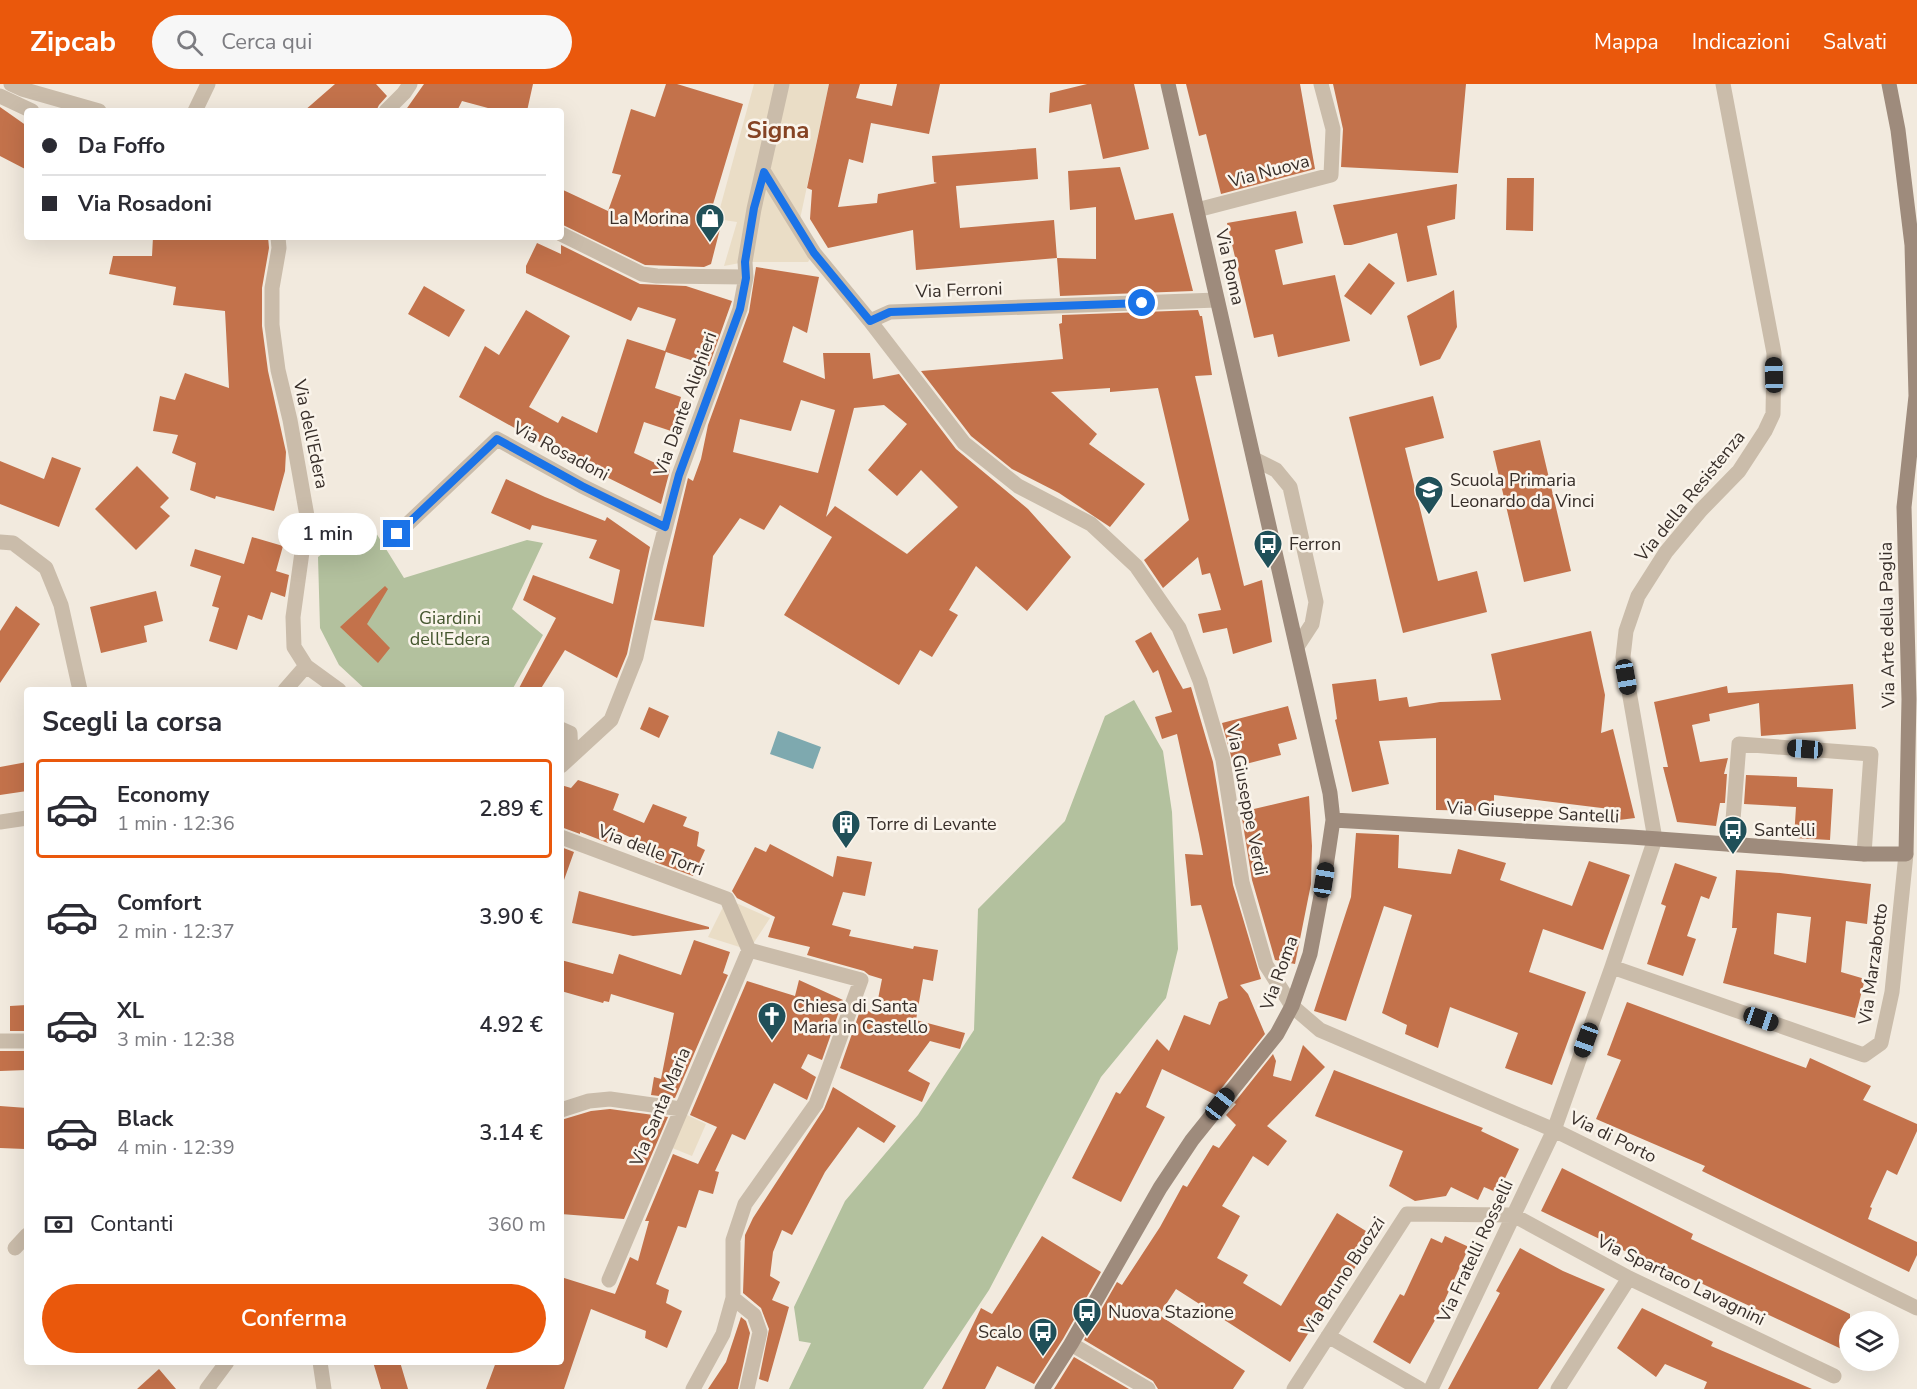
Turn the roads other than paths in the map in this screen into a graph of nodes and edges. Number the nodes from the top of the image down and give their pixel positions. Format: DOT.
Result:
graph roads {
  1 [pos="11,84"];
  2 [pos="208,84"];
  3 [pos="410,84"];
  4 [pos="782,84"];
  5 [pos="1168,84"];
  6 [pos="1321,84"];
  7 [pos="1723,84"];
  8 [pos="1889,84"];
  9 [pos="0,96"];
  10 [pos="26,108"];
  11 [pos="88,108"];
  12 [pos="196,108"];
  13 [pos="389,108"];
  14 [pos="764,172"];
  15 [pos="1197,210"];
  16 [pos="564,235"];
  17 [pos="278,240"];
  18 [pos="746,278"];
  19 [pos="1217,300"];
  20 [pos="870,321"];
  21 [pos="1916,401"];
  22 [pos="1254,459"];
  23 [pos="665,527"];
  24 [pos="397,534"];
  25 [pos="0,542"];
  26 [pos="1297,647"];
  27 [pos="306,666"];
  28 [pos="79,687"];
  29 [pos="288,687"];
  30 [pos="335,687"];
  31 [pos="564,730"];
  32 [pos="566,761"];
  33 [pos="24,818"];
  34 [pos="1333,820"];
  35 [pos="0,822"];
  36 [pos="564,838"];
  37 [pos="1655,838"];
  38 [pos="1731,844"];
  39 [pos="1863,854"];
  40 [pos="1906,854"];
  41 [pos="749,950"];
  42 [pos="1612,967"];
  43 [pos="1292,1006"];
  44 [pos="0,1041"];
  45 [pos="24,1041"];
  46 [pos="564,1109"];
  47 [pos="681,1109"];
  48 [pos="1554,1130"];
  49 [pos="1513,1215"];
  50 [pos="24,1238"];
  51 [pos="15,1248"];
  52 [pos="1629,1278"];
  53 [pos="609,1280"];
  54 [pos="733,1298"];
  55 [pos="1917,1308"];
  56 [pos="1328,1335"];
  57 [pos="1071,1344"];
  58 [pos="225,1365"];
  59 [pos="320,1365"];
  60 [pos="1834,1377"];
  61 [pos="207,1389"];
  62 [pos="324,1389"];
  63 [pos="693,1389"];
  64 [pos="747,1389"];
  65 [pos="1042,1389"];
  66 [pos="1148,1389"];
  67 [pos="1294,1389"];
  68 [pos="1420,1389"];
  69 [pos="1431,1389"];
  70 [pos="1558,1389"];
  1 -- 11 [label="street"];
  2 -- 12 [label="street"];
  3 -- 13 [label="street"];
  4 -- 14 [label="street"];
  5 -- 15 [label="main road, Via Roma"];
  6 -- 15 [label="street, Via Nuova"];
  7 -- 37 [label="street, Via della Resistenza"];
  8 -- 21 [label="main road, Via Arte della Paglia"];
  9 -- 10 [label="street"];
  14 -- 18 [label="street, Via Dante Alighieri"];
  14 -- 20 [label="street, Via Giuseppe Verdi"];
  15 -- 19 [label="main road, Via Roma"];
  16 -- 18 [label="street"];
  17 -- 27 [label="street, Via dell'Edera"];
  18 -- 23 [label="street, Via Dante Alighieri"];
  19 -- 20 [label="street, Via Ferroni"];
  19 -- 22 [label="main road, Via Roma"];
  20 -- 43 [label="street, Via Giuseppe Verdi"];
  21 -- 40 [label="main road, Via Arte della Paglia"];
  22 -- 26 [label="main road, Via Roma"];
  22 -- 26 [label="street"];
  23 -- 24 [label="street, Via Rosadoni"];
  23 -- 32 [label="street, Via Dante Alighieri"];
  25 -- 28 [label="street"];
  26 -- 34 [label="main road, Via Roma"];
  27 -- 29 [label="street"];
  27 -- 30 [label="street, Via dell'Edera"];
  31 -- 32 [label="street"];
  33 -- 35 [label="street"];
  34 -- 37 [label="main road, Via Giuseppe Santelli"];
  34 -- 43 [label="main road, Via Roma"];
  36 -- 41 [label="street, Via delle Torri"];
  37 -- 38 [label="main road, Via Giuseppe Santelli"];
  37 -- 42 [label="street, Via della Resistenza"];
  38 -- 39 [label="main road, Via Giuseppe Santelli"];
  38 -- 39 [label="street"];
  39 -- 40 [label="main road, Via Giuseppe Santelli"];
  40 -- 42 [label="street, Via Marzabotto"];
  41 -- 47 [label="street, Via Santa Maria"];
  41 -- 54 [label="street"];
  42 -- 48 [label="street, Via della Resistenza"];
  43 -- 48 [label="street, Via di Porto"];
  43 -- 57 [label="main road, Via Roma"];
  44 -- 45 [label="street"];
  46 -- 47 [label="street"];
  47 -- 53 [label="street, Via Santa Maria"];
  48 -- 49 [label="street, Via Fratelli Rosselli"];
  48 -- 55 [label="street, Via di Porto"];
  49 -- 52 [label="street, Via Spartaco Lavagnini"];
  49 -- 56 [label="street, Via Bruno Buozzi"];
  49 -- 69 [label="street, Via Fratelli Rosselli"];
  50 -- 51 [label="street"];
  52 -- 60 [label="street, Via Spartaco Lavagnini"];
  52 -- 70 [label="street"];
  54 -- 63 [label="street"];
  54 -- 64 [label="street"];
  56 -- 67 [label="street, Via Bruno Buozzi"];
  56 -- 68 [label="street"];
  57 -- 65 [label="main road, Via Roma"];
  57 -- 66 [label="street"];
  58 -- 61 [label="street"];
  59 -- 62 [label="street"];
}
